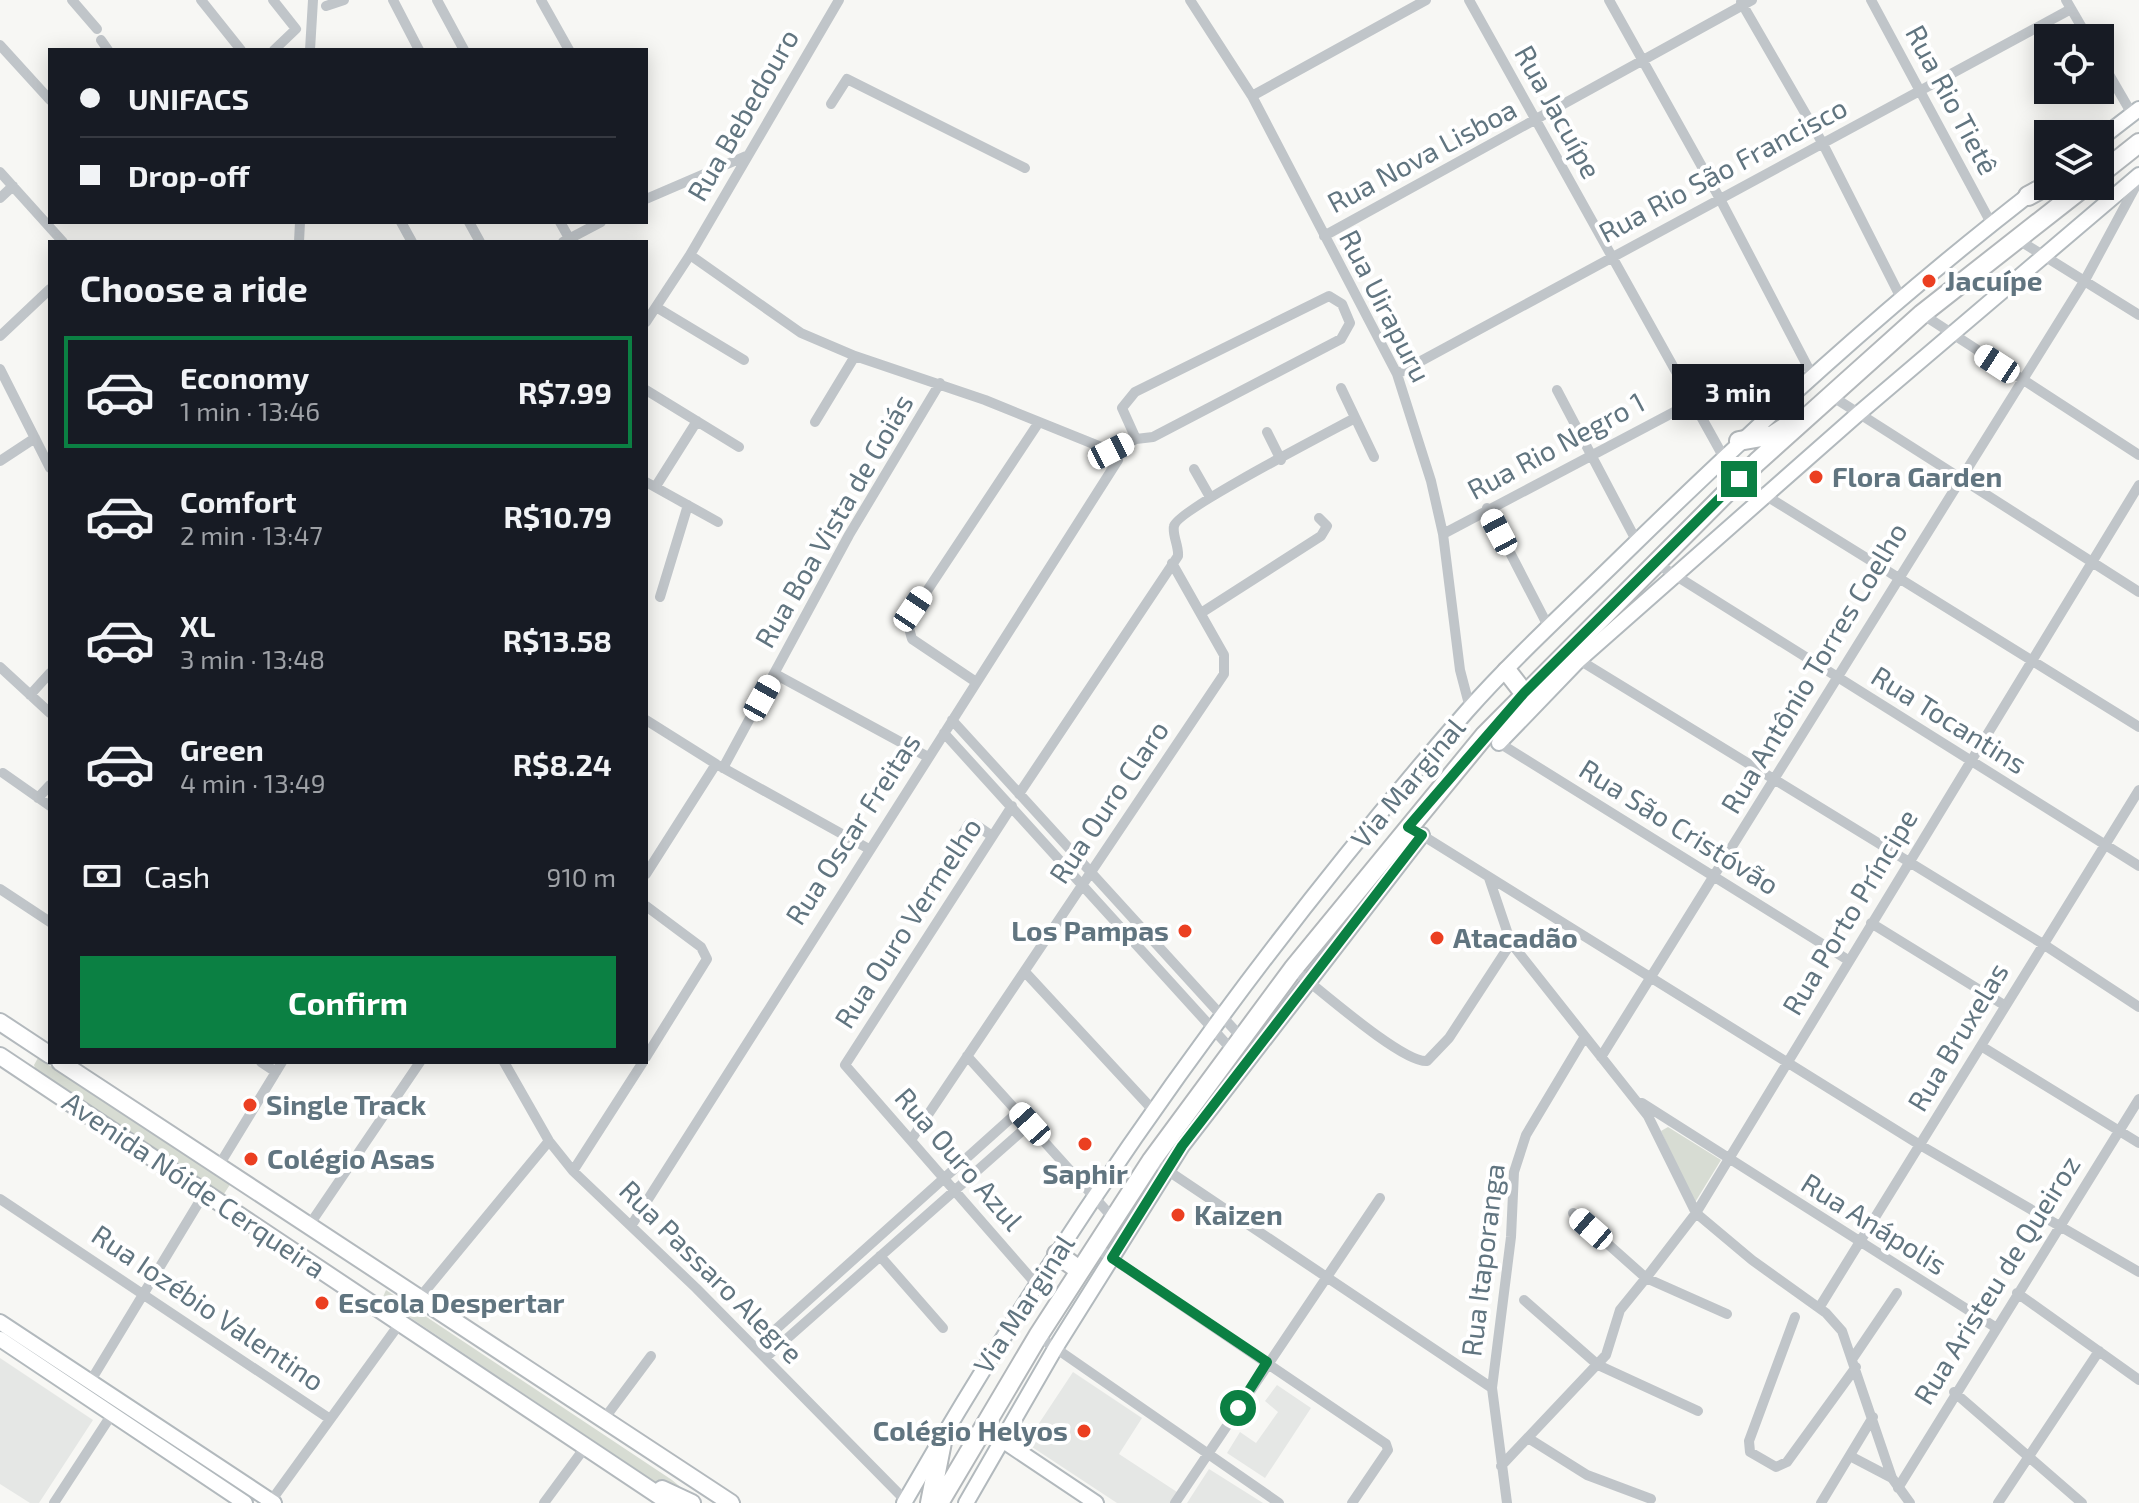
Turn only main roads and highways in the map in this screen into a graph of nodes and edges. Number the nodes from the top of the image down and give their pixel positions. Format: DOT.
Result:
graph roads {
  1 [pos="2139,142"];
  2 [pos="2114,152"];
  3 [pos="2114,163"];
  4 [pos="2034,192"];
  5 [pos="2028,196"];
  6 [pos="2067,200"];
  7 [pos="1811,413"];
  8 [pos="1739,441"];
  9 [pos="1507,671"];
  10 [pos="1524,693"];
  11 [pos="0,1022"];
  12 [pos="48,1054"];
  13 [pos="0,1056"];
  14 [pos="63,1064"];
  15 [pos="47,1087"];
  16 [pos="1057,1254"];
  17 [pos="1079,1270"];
  18 [pos="943,1437"];
  19 [pos="651,1452"];
  20 [pos="628,1473"];
  21 [pos="670,1503"];
  22 [pos="692,1503"];
  23 [pos="709,1503"];
  24 [pos="731,1503"];
  25 [pos="930,1503"];
  26 [pos="939,1503"];
  1 -- 2 [label="highway"];
  1 -- 3 [label="highway"];
  4 -- 5 [label="highway"];
  6 -- 7 [label="highway"];
  7 -- 8 [label="highway"];
  7 -- 10 [label="highway"];
  9 -- 10 [label="highway"];
  10 -- 17 [label="highway"];
  11 -- 12 [label="main road, Avenida Nóide Cerqueira"];
  13 -- 15 [label="main road, Avenida Nóide Cerqueira"];
  14 -- 15 [label="main road"];
  14 -- 19 [label="main road, Avenida Nóide Cerqueira"];
  15 -- 20 [label="main road, Avenida Nóide Cerqueira"];
  16 -- 17 [label="highway"];
  17 -- 26 [label="highway"];
  18 -- 25 [label="highway"];
  19 -- 23 [label="main road, Avenida Nóide Cerqueira"];
  19 -- 24 [label="main road, Avenida Nóide Cerqueira"];
  20 -- 21 [label="main road, Avenida Nóide Cerqueira"];
  20 -- 22 [label="main road, Avenida Nóide Cerqueira"];
}
